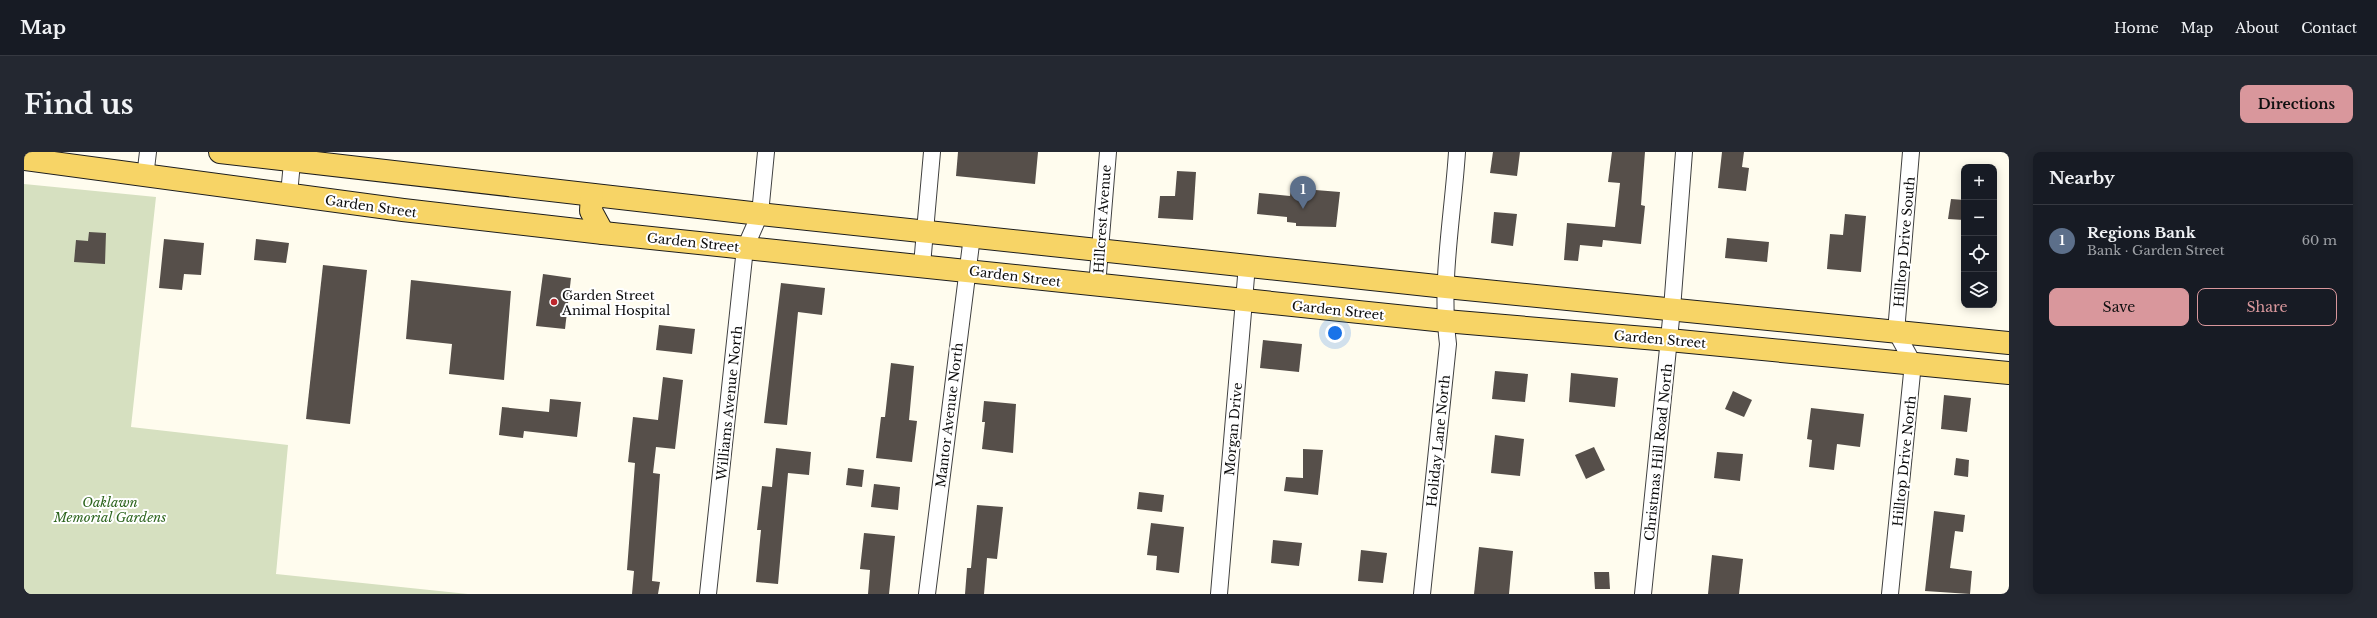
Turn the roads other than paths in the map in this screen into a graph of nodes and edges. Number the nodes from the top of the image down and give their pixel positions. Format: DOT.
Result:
graph roads {
  1 [pos="148,152"];
  2 [pos="220,152"];
  3 [pos="766,152"];
  4 [pos="932,152"];
  5 [pos="1108,152"];
  6 [pos="1458,152"];
  7 [pos="1684,152"];
  8 [pos="1912,152"];
  9 [pos="292,156"];
  10 [pos="24,159"];
  11 [pos="145,177"];
  12 [pos="289,194"];
  13 [pos="592,195"];
  14 [pos="760,214"];
  15 [pos="925,231"];
  16 [pos="603,233"];
  17 [pos="972,236"];
  18 [pos="745,248"];
  19 [pos="1100,250"];
  20 [pos="922,265"];
  21 [pos="1247,265"];
  22 [pos="967,270"];
  23 [pos="1097,286"];
  24 [pos="1446,287"];
  25 [pos="1244,300"];
  26 [pos="1672,309"];
  27 [pos="1445,321"];
  28 [pos="1896,332"];
  29 [pos="1669,340"];
  30 [pos="2009,343"];
  31 [pos="1913,364"];
  32 [pos="2009,373"];
  33 [pos="708,594"];
  34 [pos="927,594"];
  35 [pos="1219,594"];
  36 [pos="1422,594"];
  37 [pos="1643,594"];
  38 [pos="1890,594"];
  1 -- 11 [label="street"];
  2 -- 9 [label="main road"];
  3 -- 14 [label="street, Williams Avenue North"];
  4 -- 15 [label="street"];
  5 -- 19 [label="street, Hillcrest Avenue"];
  6 -- 24 [label="street, Holiday Lane North"];
  7 -- 26 [label="street, Christmas Hill Road North"];
  8 -- 28 [label="street, Hilltop Drive South"];
  9 -- 12 [label="street"];
  9 -- 13 [label="main road"];
  10 -- 11 [label="main road, Garden Street"];
  11 -- 12 [label="main road, Garden Street"];
  12 -- 16 [label="main road, Garden Street"];
  13 -- 14 [label="main road"];
  13 -- 16 [label="main road"];
  14 -- 15 [label="main road"];
  14 -- 18 [label="street, Williams Avenue North"];
  15 -- 17 [label="main road"];
  15 -- 20 [label="street"];
  16 -- 18 [label="main road, Garden Street"];
  17 -- 19 [label="main road"];
  17 -- 22 [label="street, Mantor Avenue North"];
  18 -- 20 [label="main road, Garden Street"];
  18 -- 33 [label="street, Williams Avenue North"];
  19 -- 21 [label="main road"];
  19 -- 23 [label="street, Hillcrest Avenue"];
  20 -- 22 [label="main road, Garden Street"];
  21 -- 24 [label="main road"];
  21 -- 25 [label="street, Morgan Drive"];
  22 -- 23 [label="main road, Garden Street"];
  22 -- 34 [label="street, Mantor Avenue North"];
  23 -- 25 [label="main road, Garden Street"];
  24 -- 26 [label="main road"];
  24 -- 27 [label="street, Holiday Lane North"];
  25 -- 27 [label="main road, Garden Street"];
  25 -- 35 [label="street, Morgan Drive"];
  26 -- 28 [label="main road"];
  26 -- 29 [label="street, Christmas Hill Road North"];
  27 -- 29 [label="main road, Garden Street"];
  27 -- 36 [label="street, Holiday Lane North"];
  28 -- 30 [label="main road"];
  28 -- 31 [label="street"];
  29 -- 31 [label="main road, Garden Street"];
  29 -- 37 [label="street, Christmas Hill Road North"];
  31 -- 32 [label="main road, Garden Street"];
  31 -- 38 [label="street, Hilltop Drive North"];
}
